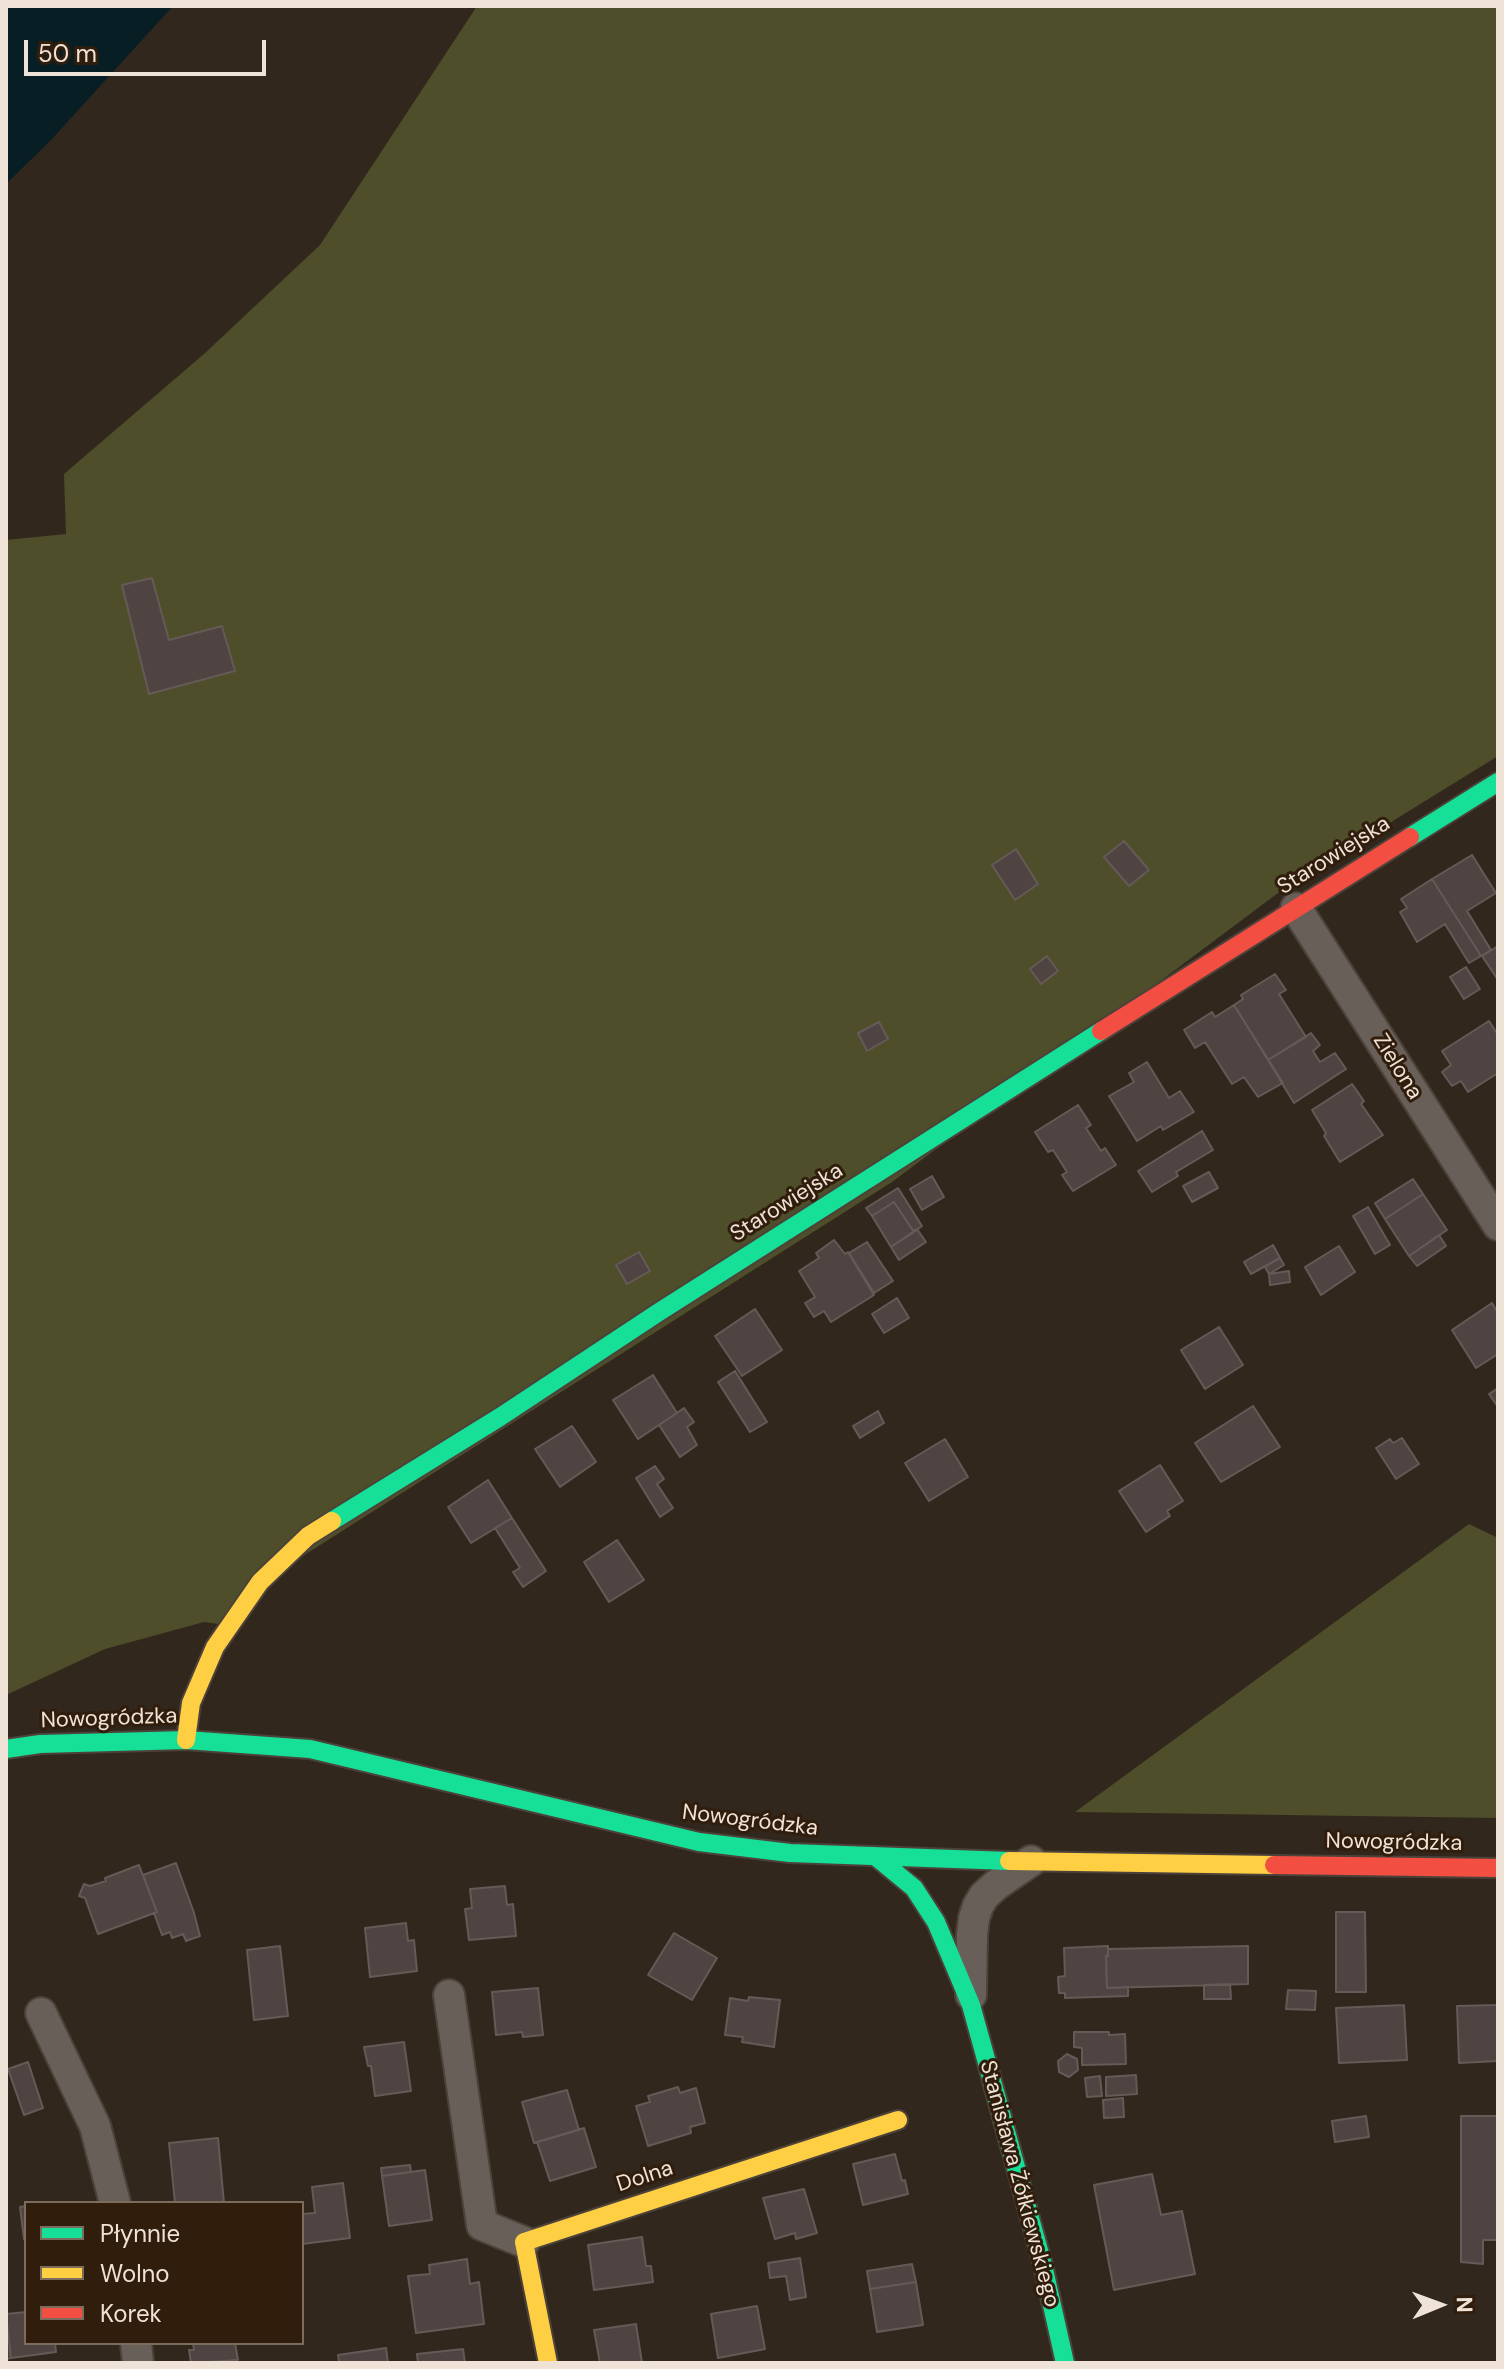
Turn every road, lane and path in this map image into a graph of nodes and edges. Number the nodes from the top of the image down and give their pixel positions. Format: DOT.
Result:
graph roads {
  1 [pos="1498,782"];
  2 [pos="1296,908"];
  3 [pos="1498,1225"];
  4 [pos="186,1740"];
  5 [pos="6,1749"];
  6 [pos="875,1856"];
  7 [pos="1031,1861"];
  8 [pos="1498,1868"];
  9 [pos="449,1995"];
  10 [pos="971,2005"];
  11 [pos="41,2013"];
  12 [pos="898,2120"];
  13 [pos="114,2201"];
  14 [pos="524,2242"];
  15 [pos="1058,2362"];
  16 [pos="548,2363"];
  1 -- 2 [label="street, Starowiejska"];
  2 -- 3 [label="street, Zielona"];
  2 -- 4 [label="street, Starowiejska"];
  4 -- 5 [label="street, Nowogródzka"];
  4 -- 6 [label="street, Nowogródzka"];
  6 -- 7 [label="street, Nowogródzka"];
  6 -- 10 [label="street, Stanisława Żółkiewskiego"];
  7 -- 8 [label="street, Nowogródzka"];
  7 -- 10 [label="street, Stanisława Żółkiewskiego"];
  9 -- 14 [label="street"];
  10 -- 15 [label="street, Stanisława Żółkiewskiego"];
  11 -- 13 [label="street"];
  12 -- 14 [label="street, Dolna"];
  14 -- 16 [label="street"];
}
